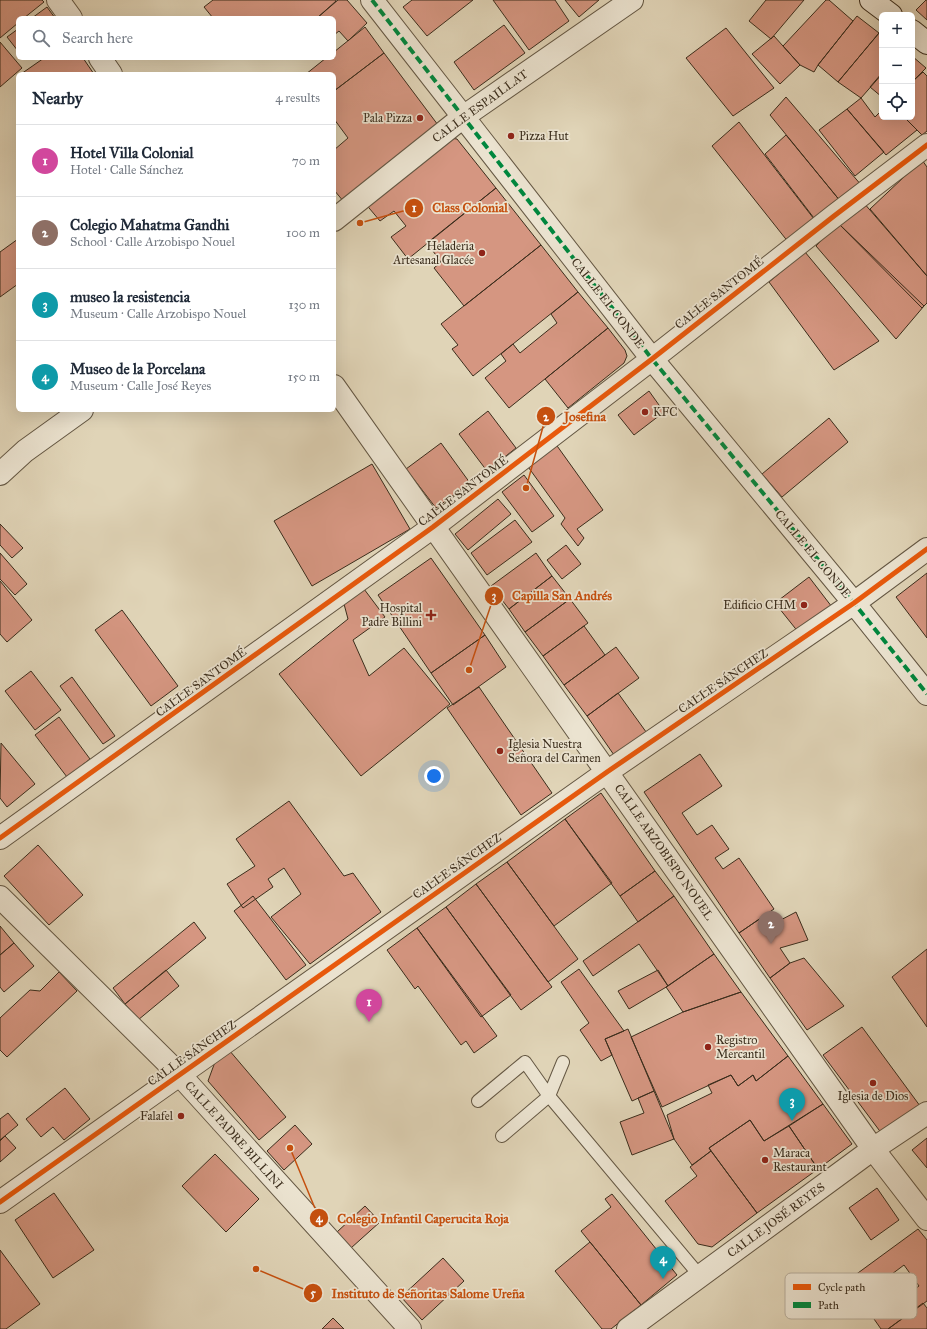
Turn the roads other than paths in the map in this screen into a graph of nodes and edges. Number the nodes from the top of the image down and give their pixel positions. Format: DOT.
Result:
graph roads {
  1 [pos="58,0"];
  2 [pos="372,0"];
  3 [pos="632,0"];
  4 [pos="871,0"];
  5 [pos="887,12"];
  6 [pos="70,16"];
  7 [pos="915,33"];
  8 [pos="927,43"];
  9 [pos="101,60"];
  10 [pos="110,72"];
  11 [pos="463,116"];
  12 [pos="927,145"];
  13 [pos="336,218"];
  14 [pos="652,359"];
  15 [pos="336,389"];
  16 [pos="79,412"];
  17 [pos="0,474"];
  18 [pos="433,527"];
  19 [pos="927,549"];
  20 [pos="854,603"];
  21 [pos="927,694"];
  22 [pos="607,772"];
  23 [pos="0,838"];
  24 [pos="0,897"];
  25 [pos="563,1062"];
  26 [pos="179,1074"];
  27 [pos="549,1096"];
  28 [pos="478,1101"];
  29 [pos="927,1113"];
  30 [pos="502,1136"];
  31 [pos="873,1149"];
  32 [pos="0,1202"];
  33 [pos="927,1219"];
  34 [pos="700,1276"];
  35 [pos="410,1329"];
  36 [pos="628,1329"];
  1 -- 6 [label="street"];
  2 -- 11 [label="street, CALLE EL CONDE"];
  3 -- 11 [label="street, CALLE ESPAILLAT"];
  4 -- 5 [label="street"];
  7 -- 8 [label="street"];
  9 -- 10 [label="street"];
  11 -- 13 [label="street, CALLE ESPAILLAT"];
  11 -- 14 [label="street, CALLE EL CONDE"];
  12 -- 14 [label="street, CALLE SANTOMÉ"];
  14 -- 18 [label="street, CALLE SANTOMÉ"];
  14 -- 20 [label="street, CALLE EL CONDE"];
  15 -- 18 [label="street, CALLE ARZOBISPO NOUEL"];
  16 -- 17 [label="street"];
  18 -- 22 [label="street, CALLE ARZOBISPO NOUEL"];
  18 -- 23 [label="street, CALLE SANTOMÉ"];
  19 -- 20 [label="street, CALLE SÁNCHEZ"];
  20 -- 21 [label="street, CALLE EL CONDE"];
  20 -- 22 [label="street, CALLE SÁNCHEZ"];
  22 -- 26 [label="street, CALLE SÁNCHEZ"];
  22 -- 31 [label="street, CALLE ARZOBISPO NOUEL"];
  24 -- 26 [label="street, CALLE PADRE BILLINI"];
  25 -- 27 [label="lane"];
  26 -- 32 [label="street, CALLE SÁNCHEZ"];
  26 -- 35 [label="street, CALLE PADRE BILLINI"];
  27 -- 28 [label="lane"];
  27 -- 30 [label="lane"];
  27 -- 34 [label="lane"];
  29 -- 31 [label="street, CALLE JOSÉ REYES"];
  31 -- 33 [label="street, CALLE ARZOBISPO NOUEL"];
  31 -- 34 [label="street, CALLE JOSÉ REYES"];
  34 -- 36 [label="street, CALLE JOSÉ REYES"];
}
